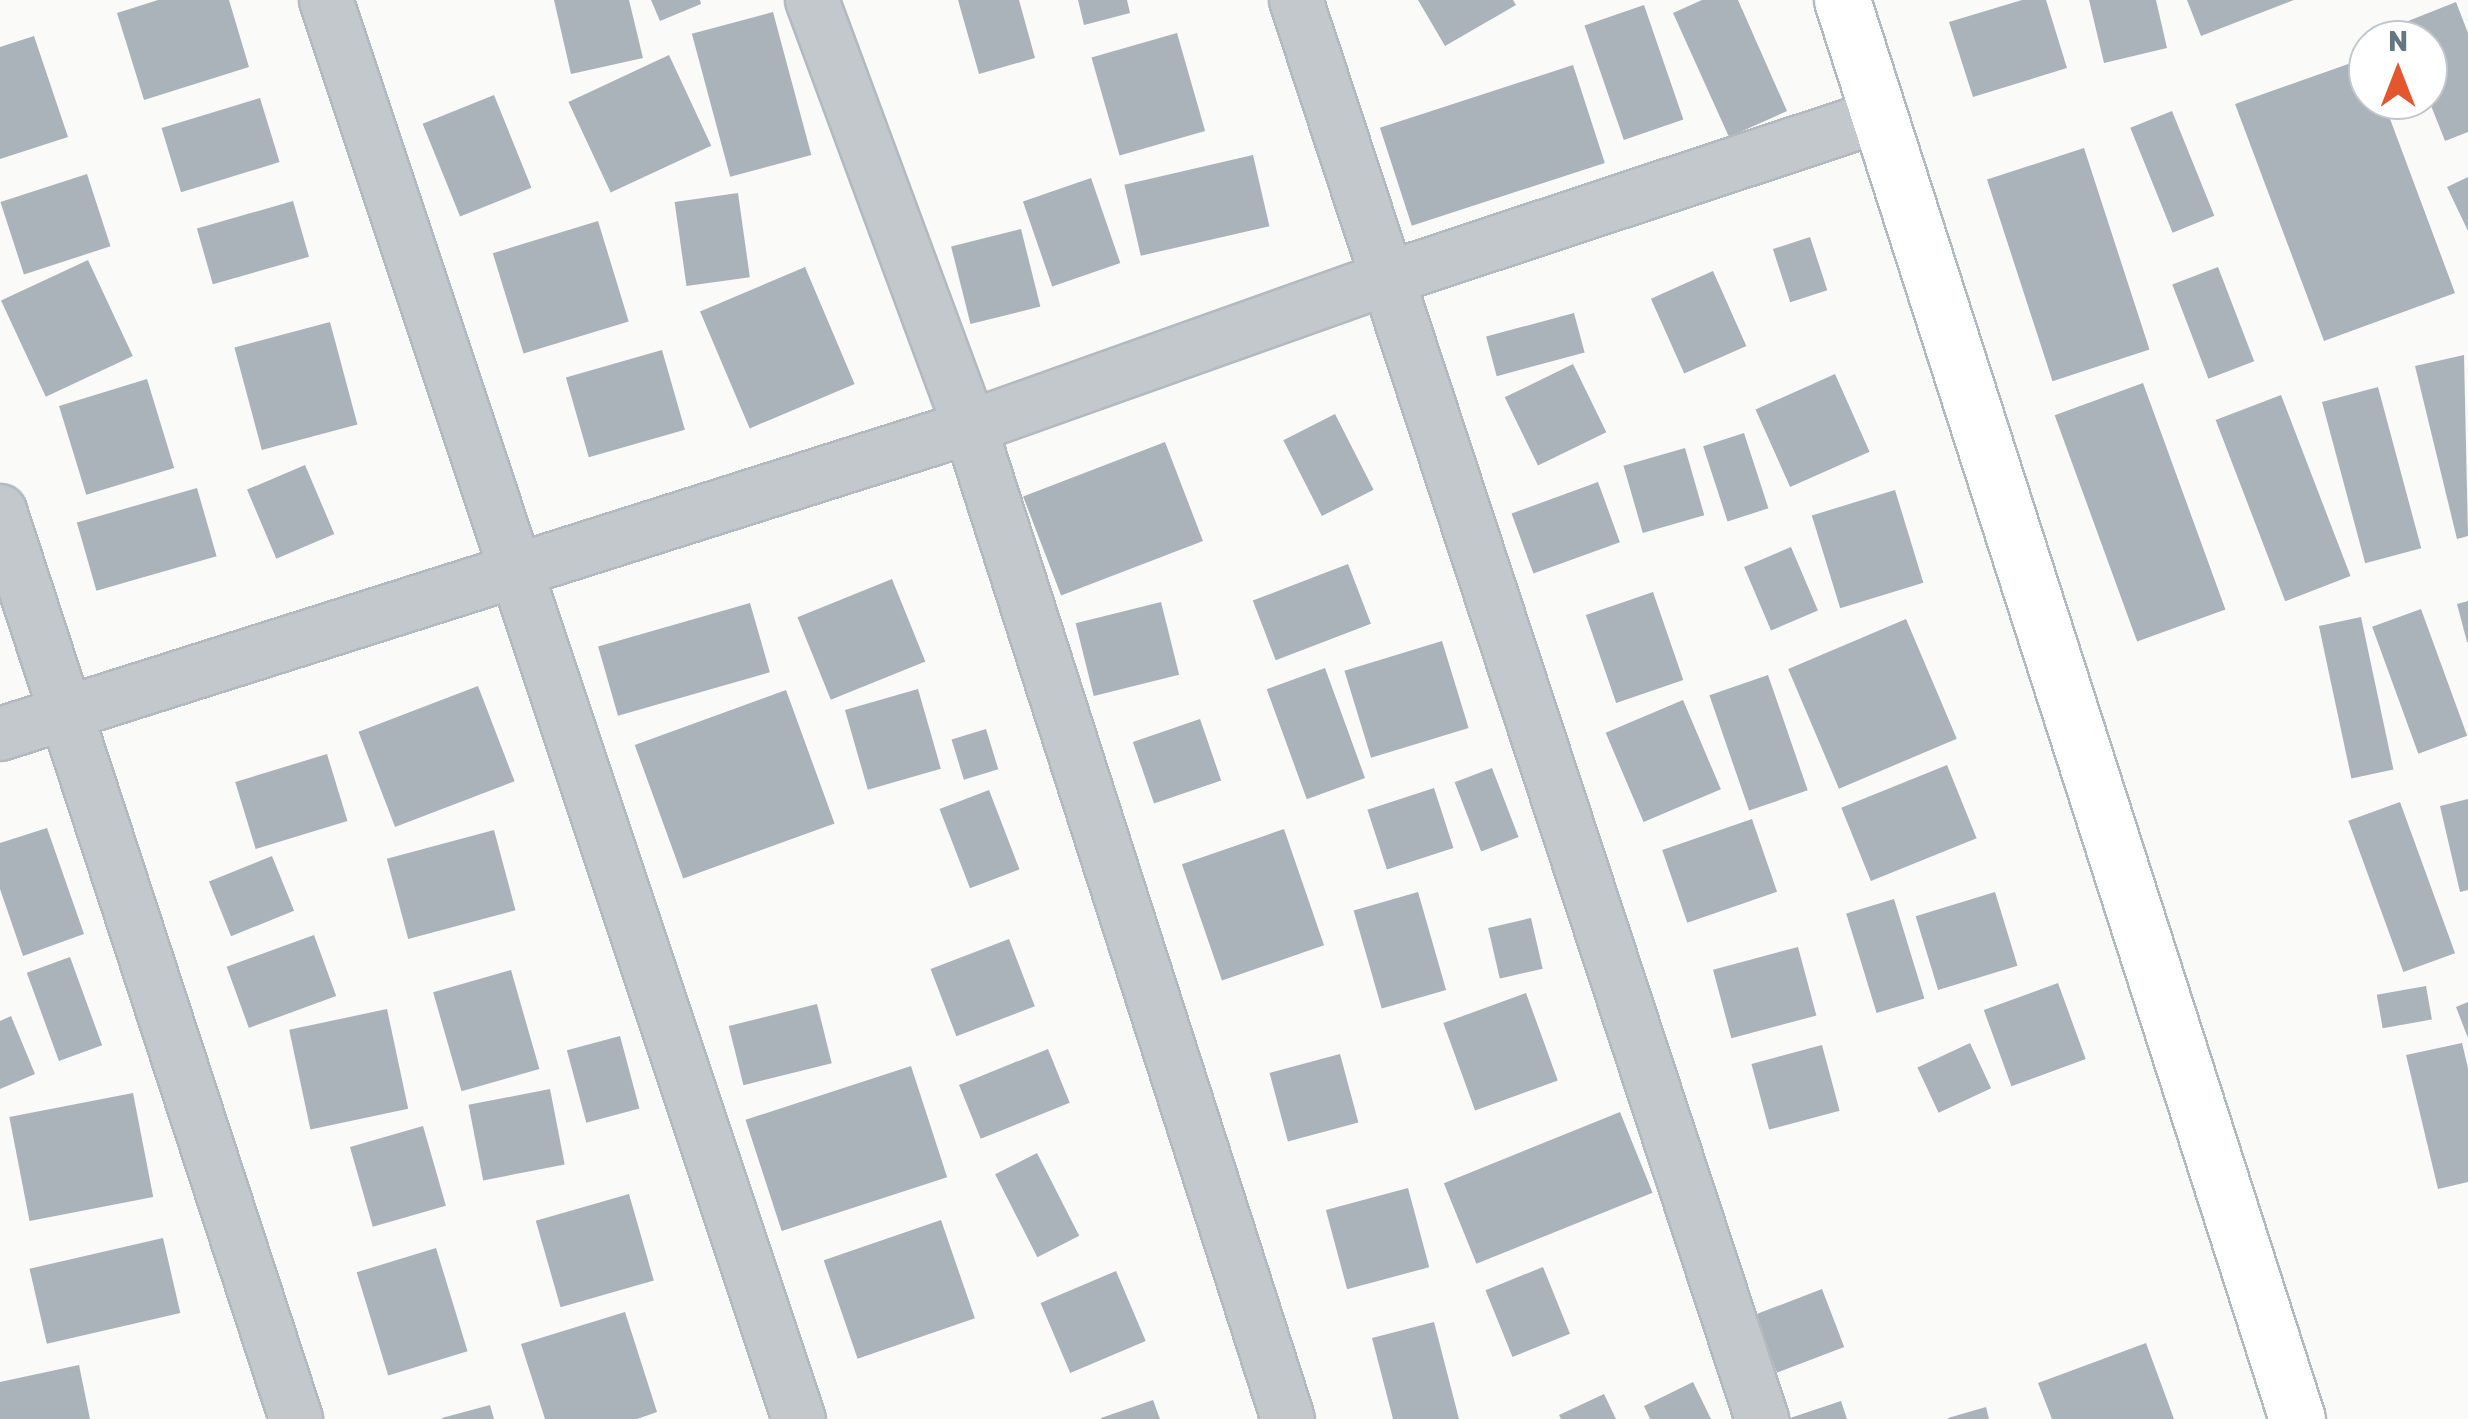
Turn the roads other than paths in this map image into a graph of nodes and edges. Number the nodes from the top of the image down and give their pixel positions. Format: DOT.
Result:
graph roads {
  1 [pos="326,0"];
  2 [pos="812,0"];
  3 [pos="1296,0"];
  4 [pos="1842,0"];
  5 [pos="1879,116"];
  6 [pos="1386,279"];
  7 [pos="970,428"];
  8 [pos="0,511"];
  9 [pos="516,572"];
  10 [pos="66,713"];
  11 [pos="0,734"];
  12 [pos="296,1419"];
  13 [pos="799,1419"];
  14 [pos="1288,1419"];
  15 [pos="1762,1419"];
  16 [pos="2297,1419"];
  1 -- 9 [label="street"];
  2 -- 7 [label="street"];
  3 -- 6 [label="street"];
  4 -- 5 [label="main road"];
  5 -- 6 [label="street"];
  5 -- 16 [label="main road"];
  6 -- 7 [label="street"];
  6 -- 15 [label="street"];
  7 -- 9 [label="street"];
  7 -- 14 [label="street"];
  8 -- 10 [label="street"];
  9 -- 10 [label="street"];
  9 -- 13 [label="street"];
  10 -- 11 [label="street"];
  10 -- 12 [label="street"];
}
